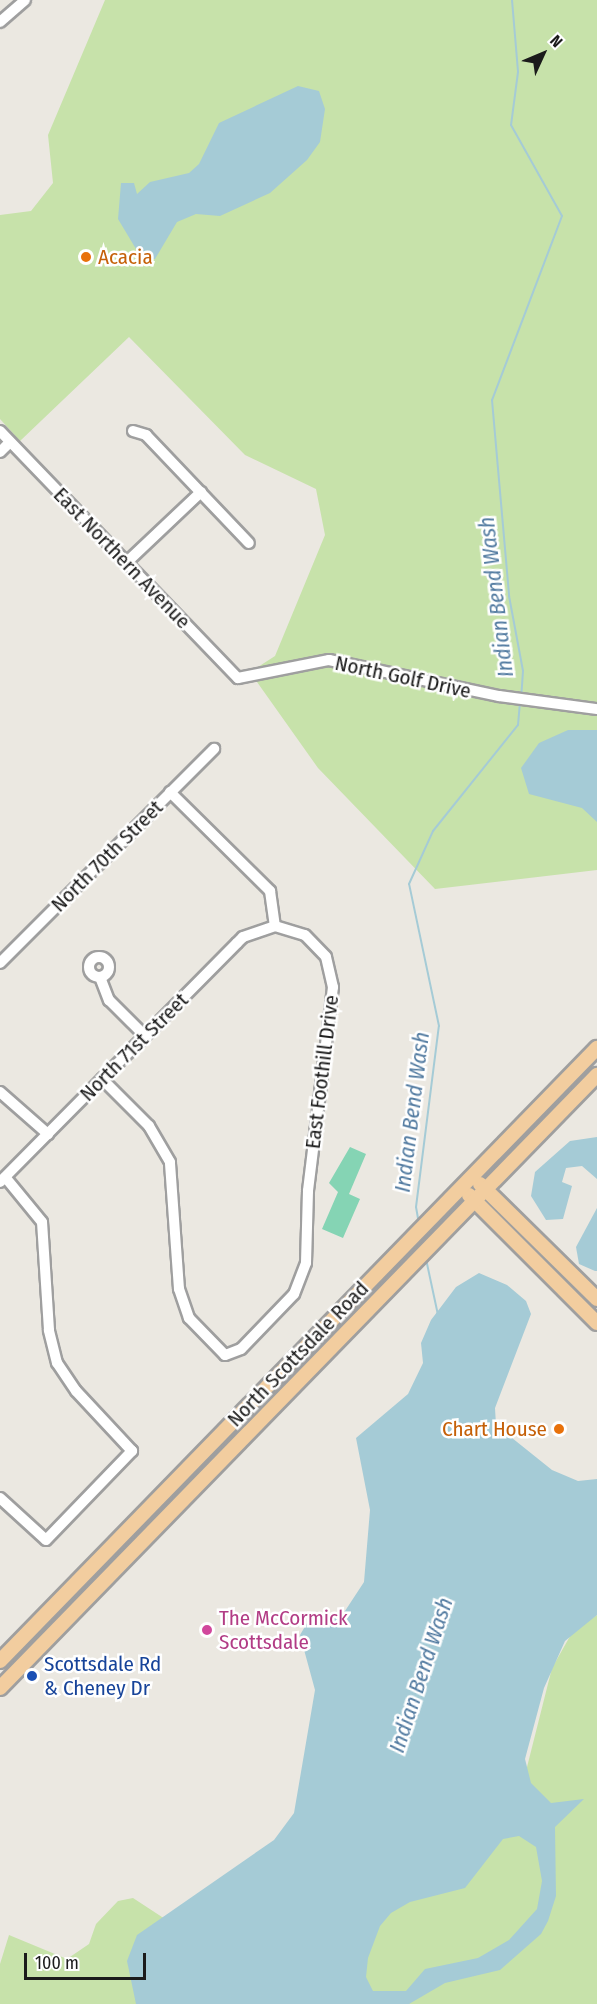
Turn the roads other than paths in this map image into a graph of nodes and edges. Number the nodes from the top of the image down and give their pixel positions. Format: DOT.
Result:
graph roads {
  1 [pos="25,0"];
  2 [pos="0,22"];
  3 [pos="0,431"];
  4 [pos="132,431"];
  5 [pos="10,441"];
  6 [pos="0,452"];
  7 [pos="201,492"];
  8 [pos="249,543"];
  9 [pos="127,562"];
  10 [pos="247,679"];
  11 [pos="597,709"];
  12 [pos="214,749"];
  13 [pos="170,792"];
  14 [pos="275,926"];
  15 [pos="2,958"];
  16 [pos="100,977"];
  17 [pos="145,1036"];
  18 [pos="597,1048"];
  19 [pos="597,1075"];
  20 [pos="102,1079"];
  21 [pos="0,1092"];
  22 [pos="48,1134"];
  23 [pos="472,1177"];
  24 [pos="2,1180"];
  25 [pos="460,1189"];
  26 [pos="486,1190"];
  27 [pos="475,1200"];
  28 [pos="597,1299"];
  29 [pos="597,1323"];
  30 [pos="0,1498"];
  31 [pos="0,1661"];
  32 [pos="0,1688"];
  1 -- 2 [label="street"];
  3 -- 5 [label="street, East Northern Avenue"];
  4 -- 7 [label="street"];
  5 -- 6 [label="street"];
  5 -- 9 [label="street, East Northern Avenue"];
  7 -- 8 [label="street"];
  7 -- 9 [label="street"];
  9 -- 10 [label="street, East Northern Avenue"];
  10 -- 11 [label="street, North Golf Drive"];
  12 -- 13 [label="street, North 70th Street"];
  13 -- 14 [label="street"];
  13 -- 15 [label="street, North 70th Street"];
  14 -- 17 [label="street, North 71st Street"];
  14 -- 20 [label="street, East Foothill Drive"];
  16 -- 17 [label="street"];
  17 -- 20 [label="street, North 71st Street"];
  18 -- 23 [label="main road, North Scottsdale Road"];
  19 -- 26 [label="main road, North Scottsdale Road"];
  20 -- 22 [label="street, North 71st Street"];
  21 -- 22 [label="street"];
  22 -- 24 [label="street, North 71st Street"];
  23 -- 25 [label="main road, North Scottsdale Road"];
  23 -- 26 [label="main road"];
  24 -- 30 [label="street"];
  25 -- 27 [label="main road"];
  25 -- 31 [label="main road, North Scottsdale Road"];
  26 -- 27 [label="main road, North Scottsdale Road"];
  26 -- 28 [label="main road"];
  27 -- 29 [label="main road"];
  27 -- 32 [label="main road, North Scottsdale Road"];
}
